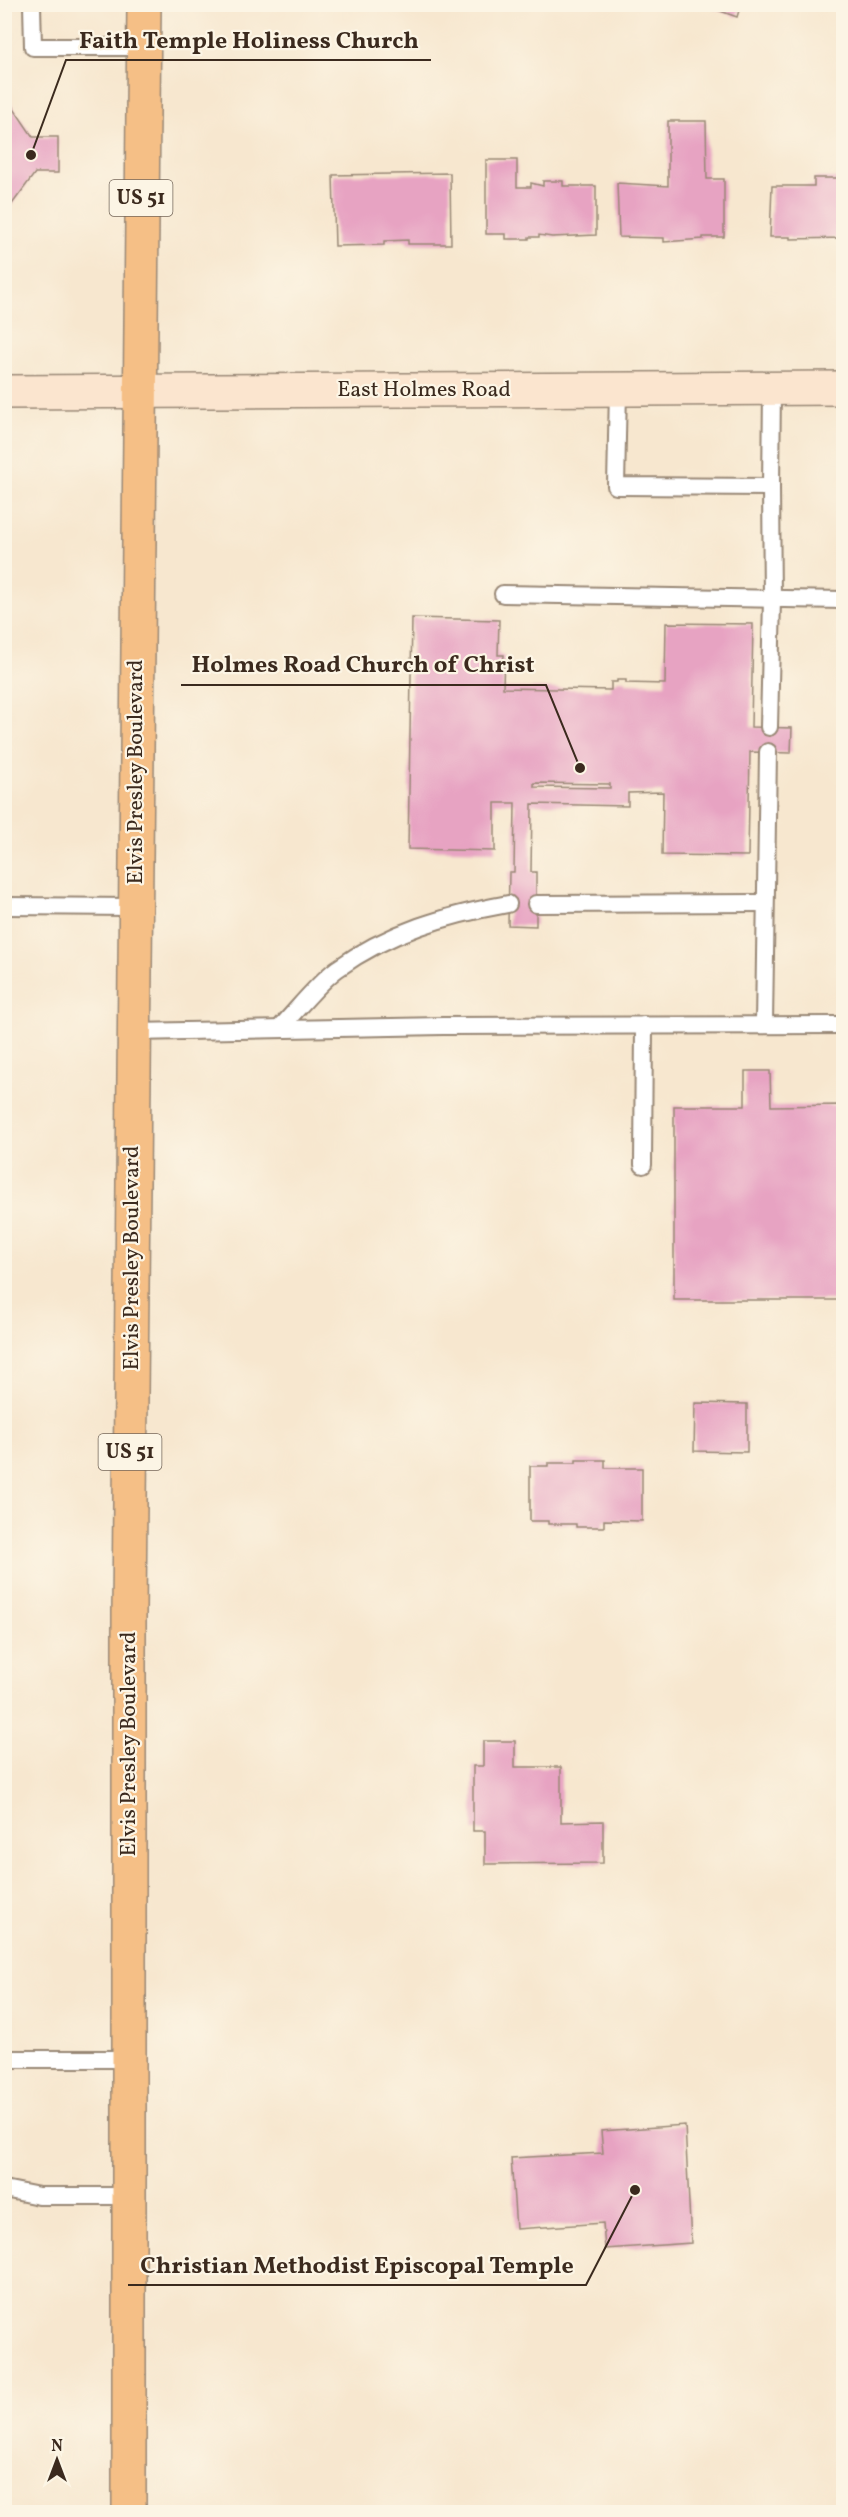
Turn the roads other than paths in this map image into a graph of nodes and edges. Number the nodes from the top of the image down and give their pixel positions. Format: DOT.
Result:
graph roads {
  1 [pos="32,4"];
  2 [pos="144,4"];
  3 [pos="143,47"];
  4 [pos="772,388"];
  5 [pos="843,388"];
  6 [pos="618,389"];
  7 [pos="139,391"];
  8 [pos="4,392"];
  9 [pos="771,487"];
  10 [pos="503,594"];
  11 [pos="772,599"];
  12 [pos="843,600"];
  13 [pos="769,727"];
  14 [pos="768,752"];
  15 [pos="765,903"];
  16 [pos="508,904"];
  17 [pos="536,904"];
  18 [pos="4,906"];
  19 [pos="135,907"];
  20 [pos="764,1024"];
  21 [pos="644,1025"];
  22 [pos="843,1025"];
  23 [pos="279,1029"];
  24 [pos="134,1032"];
  25 [pos="644,1164"];
  26 [pos="4,2059"];
  27 [pos="129,2059"];
  28 [pos="4,2189"];
  29 [pos="129,2196"];
  30 [pos="129,2512"];
  1 -- 3 [label="lane"];
  2 -- 3 [label="main road, Elvis Presley Boulevard / US 51"];
  3 -- 7 [label="main road, Elvis Presley Boulevard / US 51"];
  4 -- 5 [label="main road, East Holmes Road"];
  4 -- 6 [label="main road, East Holmes Road"];
  4 -- 9 [label="lane"];
  6 -- 7 [label="main road, East Holmes Road"];
  6 -- 9 [label="lane"];
  7 -- 8 [label="main road, East Holmes Road"];
  7 -- 19 [label="main road, Elvis Presley Boulevard / US 51"];
  9 -- 11 [label="lane"];
  10 -- 11 [label="lane"];
  11 -- 12 [label="lane"];
  11 -- 13 [label="lane"];
  14 -- 15 [label="lane"];
  15 -- 17 [label="lane"];
  15 -- 20 [label="lane"];
  16 -- 23 [label="lane"];
  18 -- 19 [label="lane"];
  19 -- 24 [label="main road, Elvis Presley Boulevard / US 51"];
  20 -- 21 [label="lane"];
  20 -- 22 [label="lane"];
  21 -- 23 [label="lane"];
  21 -- 25 [label="lane"];
  23 -- 24 [label="lane"];
  24 -- 27 [label="main road, Elvis Presley Boulevard / US 51"];
  26 -- 27 [label="lane"];
  27 -- 29 [label="main road, Elvis Presley Boulevard / US 51"];
  28 -- 29 [label="lane"];
  29 -- 30 [label="main road, Elvis Presley Boulevard / US 51"];
}
